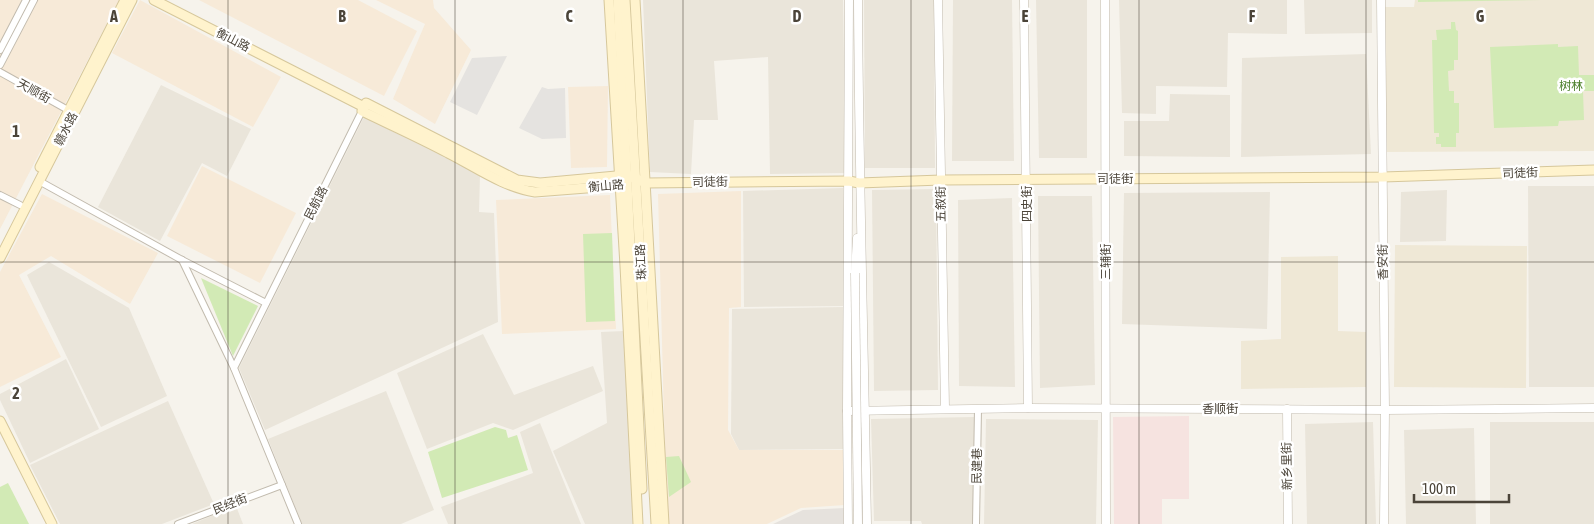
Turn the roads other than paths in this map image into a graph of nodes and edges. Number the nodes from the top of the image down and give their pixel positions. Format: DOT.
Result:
graph roads {
  1 [pos="26,0"];
  2 [pos="34,0"];
  3 [pos="125,0"];
  4 [pos="132,0"];
  5 [pos="154,0"];
  6 [pos="608,0"];
  7 [pos="618,0"];
  8 [pos="625,0"];
  9 [pos="635,0"];
  10 [pos="849,0"];
  11 [pos="858,0"];
  12 [pos="938,0"];
  13 [pos="1024,0"];
  14 [pos="1105,0"];
  15 [pos="1381,0"];
  16 [pos="0,50"];
  17 [pos="0,65"];
  18 [pos="0,72"];
  19 [pos="364,107"];
  20 [pos="68,110"];
  21 [pos="1594,170"];
  22 [pos="1383,177"];
  23 [pos="1106,179"];
  24 [pos="941,180"];
  25 [pos="1026,180"];
  26 [pos="40,181"];
  27 [pos="623,181"];
  28 [pos="641,181"];
  29 [pos="849,181"];
  30 [pos="859,183"];
  31 [pos="0,195"];
  32 [pos="860,196"];
  33 [pos="20,205"];
  34 [pos="0,244"];
  35 [pos="0,258"];
  36 [pos="182,260"];
  37 [pos="266,303"];
  38 [pos="234,368"];
  39 [pos="944,408"];
  40 [pos="1028,408"];
  41 [pos="1106,408"];
  42 [pos="1594,408"];
  43 [pos="978,409"];
  44 [pos="1287,409"];
  45 [pos="865,410"];
  46 [pos="1385,410"];
  47 [pos="847,411"];
  48 [pos="0,421"];
  49 [pos="0,430"];
  50 [pos="282,484"];
  51 [pos="47,524"];
  52 [pos="52,524"];
  53 [pos="178,524"];
  54 [pos="298,524"];
  55 [pos="638,524"];
  56 [pos="644,524"];
  57 [pos="656,524"];
  58 [pos="664,524"];
  59 [pos="848,524"];
  60 [pos="858,524"];
  61 [pos="867,524"];
  62 [pos="976,524"];
  63 [pos="1106,524"];
  64 [pos="1288,524"];
  65 [pos="1384,524"];
  1 -- 16 [label="street"];
  2 -- 17 [label="street"];
  3 -- 20 [label="main road, 赣水路"];
  4 -- 26 [label="main road, 赣水路"];
  5 -- 19 [label="main road, 衡山路"];
  6 -- 27 [label="main road, 珠江路"];
  7 -- 27 [label="main road, 珠江路"];
  8 -- 28 [label="main road, 珠江路"];
  9 -- 28 [label="main road, 珠江路"];
  10 -- 29 [label="street"];
  11 -- 30 [label="street"];
  12 -- 24 [label="street, 五叙街"];
  13 -- 25 [label="street, 四史街"];
  14 -- 23 [label="street, 三辅街"];
  15 -- 22 [label="street, 香安街"];
  18 -- 20 [label="street, 天顺街"];
  19 -- 27 [label="main road, 衡山路"];
  19 -- 37 [label="street, 民航路"];
  20 -- 33 [label="main road, 赣水路"];
  21 -- 22 [label="main road, 司徒街"];
  22 -- 23 [label="main road, 司徒街"];
  22 -- 46 [label="street, 香安街"];
  23 -- 25 [label="main road, 司徒街"];
  23 -- 41 [label="street, 三辅街"];
  24 -- 25 [label="main road, 司徒街"];
  24 -- 30 [label="main road, 司徒街"];
  24 -- 39 [label="street, 五叙街"];
  25 -- 40 [label="street, 四史街"];
  26 -- 35 [label="main road, 赣水路"];
  26 -- 36 [label="street"];
  27 -- 28 [label="main road, 衡山路"];
  27 -- 55 [label="main road, 珠江路"];
  27 -- 56 [label="main road, 珠江路"];
  28 -- 29 [label="main road, 司徒街"];
  28 -- 57 [label="main road, 珠江路"];
  28 -- 58 [label="main road, 珠江路"];
  29 -- 30 [label="main road, 司徒街"];
  29 -- 47 [label="street"];
  30 -- 32 [label="street"];
  31 -- 33 [label="street"];
  32 -- 45 [label="street"];
  32 -- 60 [label="street, bridge"];
  33 -- 34 [label="main road, 赣水路"];
  36 -- 37 [label="street"];
  36 -- 38 [label="street"];
  37 -- 38 [label="street, 民航路"];
  38 -- 50 [label="street"];
  39 -- 43 [label="street, 香顺街"];
  39 -- 45 [label="street, 香顺街"];
  40 -- 41 [label="street, 香顺街"];
  40 -- 43 [label="street, 香顺街"];
  41 -- 44 [label="street, 香顺街"];
  41 -- 63 [label="street, 三辅街"];
  42 -- 46 [label="street, 香顺街"];
  43 -- 62 [label="street, 民建巷"];
  44 -- 46 [label="street, 香顺街"];
  44 -- 64 [label="street, 新乡里街"];
  45 -- 47 [label="street, 香顺街"];
  45 -- 61 [label="street"];
  46 -- 65 [label="street, 香安街"];
  47 -- 59 [label="street"];
  48 -- 52 [label="main road"];
  49 -- 51 [label="main road"];
  50 -- 53 [label="street, 民经街"];
  50 -- 54 [label="street"];
}
